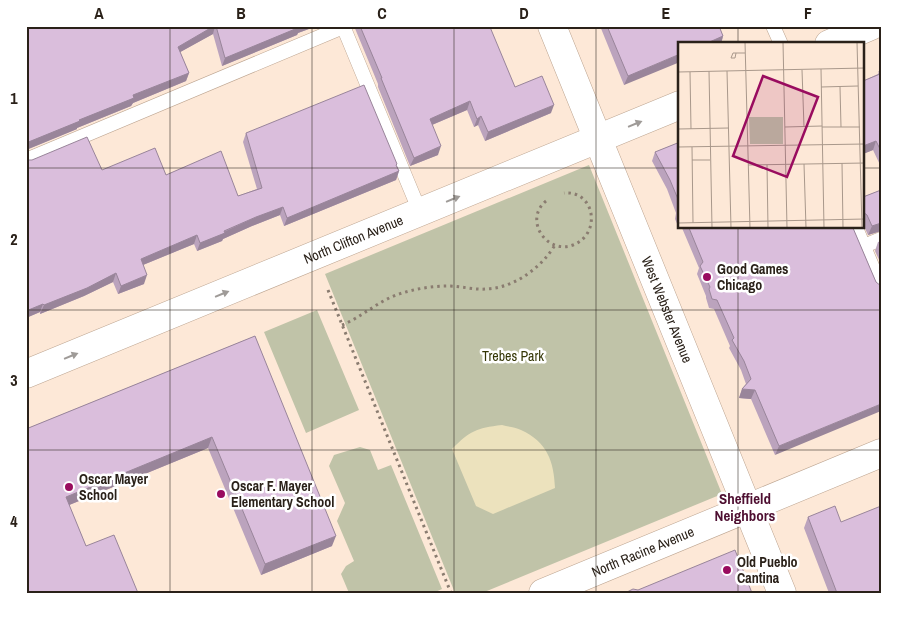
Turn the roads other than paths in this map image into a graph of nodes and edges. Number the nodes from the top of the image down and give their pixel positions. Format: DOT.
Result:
graph roads {
  1 [pos="552,26"];
  2 [pos="774,26"];
  3 [pos="871,26"];
  4 [pos="343,27"];
  5 [pos="780,42"];
  6 [pos="833,42"];
  7 [pos="678,106"];
  8 [pos="598,139"];
  9 [pos="26,160"];
  10 [pos="420,212"];
  11 [pos="856,229"];
  12 [pos="881,239"];
  13 [pos="864,246"];
  14 [pos="881,288"];
  15 [pos="26,374"];
  16 [pos="881,453"];
  17 [pos="748,508"];
  18 [pos="543,593"];
  19 [pos="782,593"];
  1 -- 8 [label="street, West Webster Avenue"];
  2 -- 5 [label="lane"];
  3 -- 6 [label="street"];
  4 -- 9 [label="lane"];
  4 -- 10 [label="lane"];
  8 -- 7 [label="street, North Clifton Avenue, one-way"];
  10 -- 8 [label="street, North Clifton Avenue, one-way"];
  8 -- 17 [label="street, West Webster Avenue"];
  15 -- 10 [label="street, North Clifton Avenue, one-way"];
  11 -- 13 [label="lane"];
  12 -- 13 [label="lane"];
  13 -- 14 [label="lane"];
  16 -- 17 [label="street, North Racine Avenue"];
  17 -- 18 [label="street, North Racine Avenue"];
  17 -- 19 [label="street, West Webster Avenue"];
}
